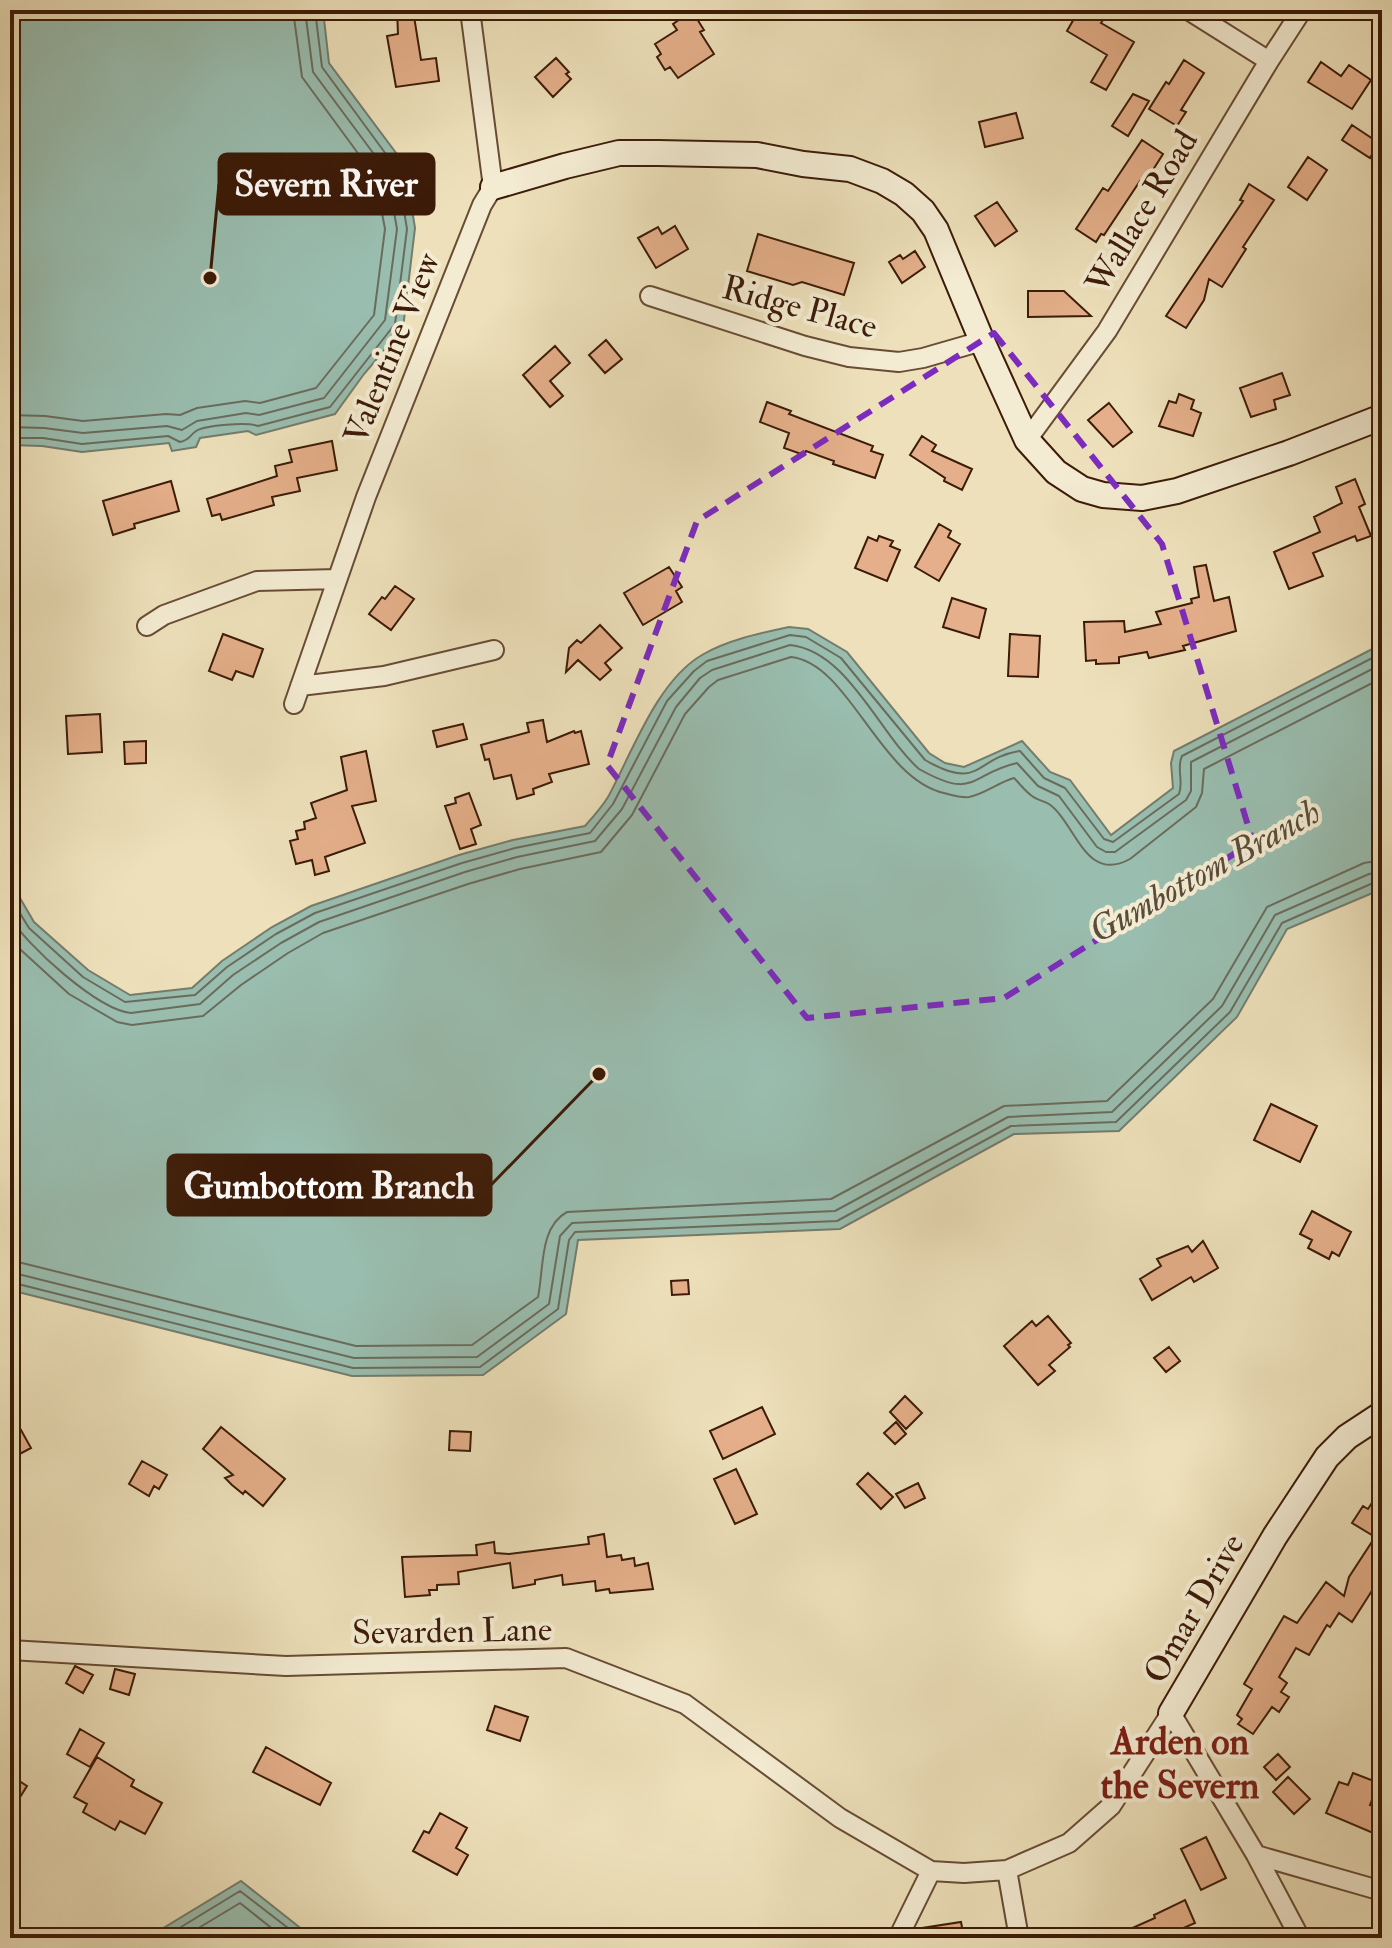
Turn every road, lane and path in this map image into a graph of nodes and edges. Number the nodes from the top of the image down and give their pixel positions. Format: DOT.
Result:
graph roads {
  1 [pos="470,10"];
  2 [pos="1188,10"];
  3 [pos="1302,10"];
  4 [pos="1269,61"];
  5 [pos="493,187"];
  6 [pos="650,296"];
  7 [pos="982,341"];
  8 [pos="1382,417"];
  9 [pos="1027,440"];
  10 [pos="337,579"];
  11 [pos="147,626"];
  12 [pos="494,650"];
  13 [pos="1382,1414"];
  14 [pos="10,1650"];
  15 [pos="1171,1713"];
  16 [pos="1256,1855"];
  17 [pos="1007,1870"];
  18 [pos="931,1871"];
  19 [pos="1382,1891"];
  20 [pos="898,1938"];
  21 [pos="1019,1938"];
  22 [pos="1300,1938"];
  1 -- 5 [label="street"];
  2 -- 4 [label="street"];
  3 -- 4 [label="street, Wallace Road"];
  4 -- 9 [label="street, Wallace Road"];
  5 -- 7 [label="street"];
  5 -- 10 [label="street, Valentine View"];
  6 -- 7 [label="street, Ridge Place"];
  7 -- 9 [label="street"];
  8 -- 9 [label="street"];
  10 -- 11 [label="street"];
  10 -- 12 [label="street, Valentine View"];
  13 -- 15 [label="street, Omar Drive"];
  14 -- 18 [label="street, Sevarden Lane"];
  15 -- 16 [label="street"];
  15 -- 17 [label="street, Omar Drive"];
  16 -- 19 [label="street"];
  16 -- 22 [label="street"];
  17 -- 18 [label="street, Omar Drive"];
  17 -- 21 [label="street"];
  18 -- 20 [label="street"];
}
